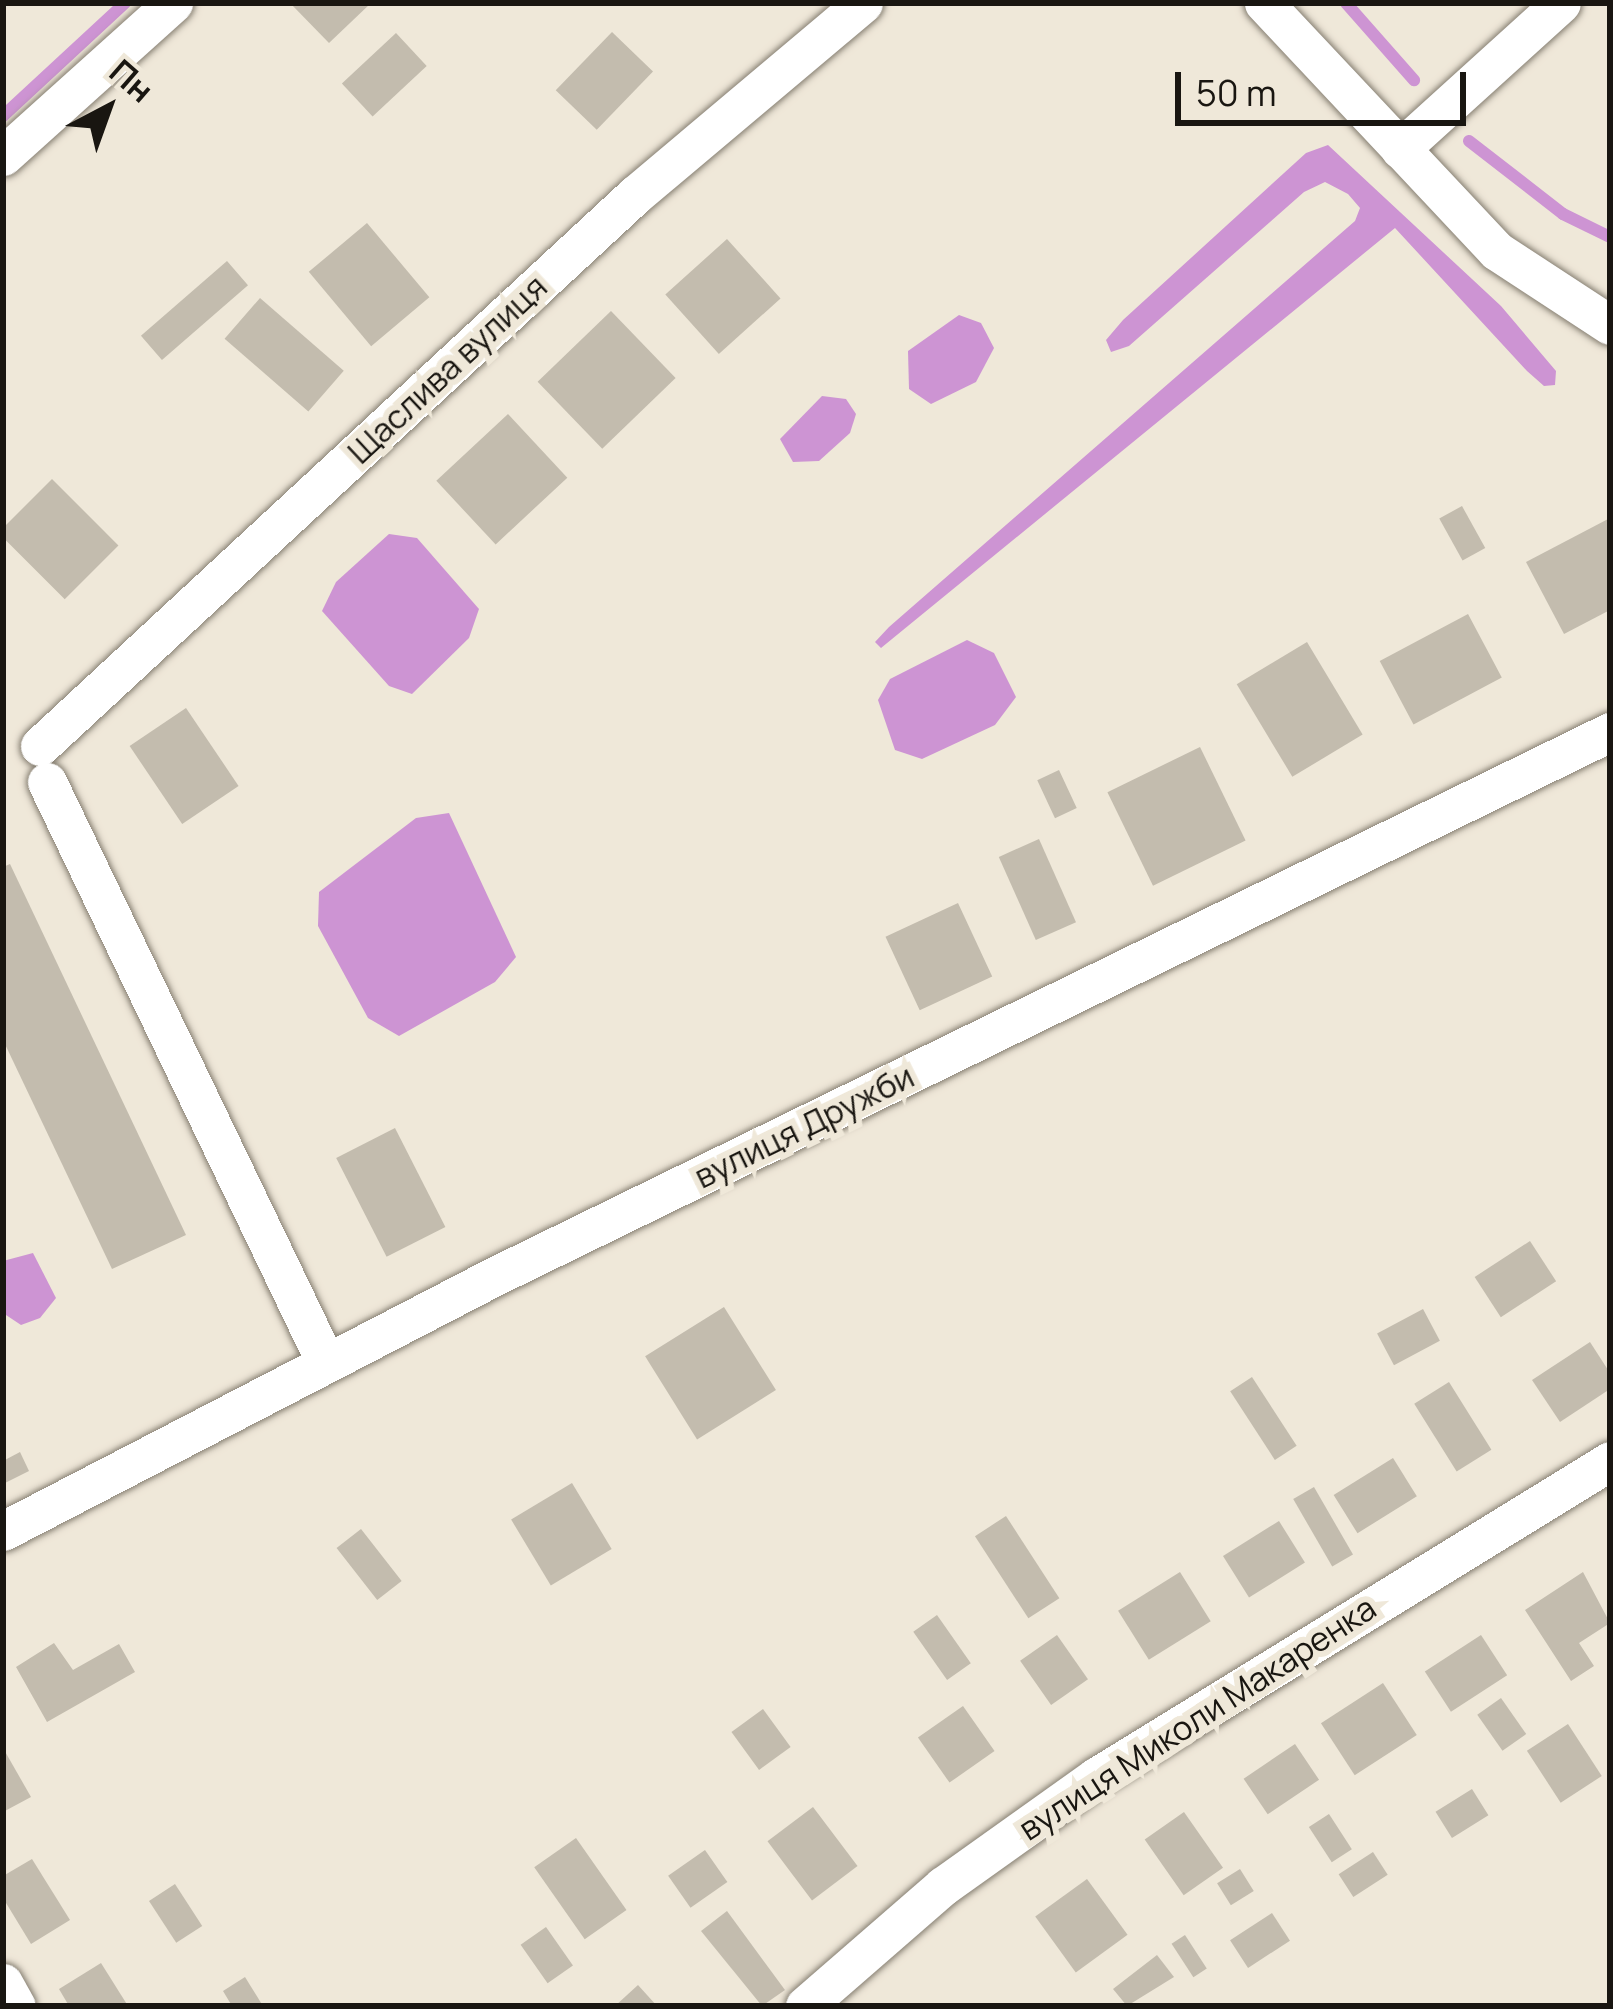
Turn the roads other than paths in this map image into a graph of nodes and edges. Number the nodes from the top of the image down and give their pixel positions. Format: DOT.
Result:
graph roads {
  1 [pos="173,3"];
  2 [pos="863,3"];
  3 [pos="1264,3"];
  4 [pos="1562,3"];
  5 [pos="1400,149"];
  6 [pos="3,156"];
  7 [pos="1610,325"];
  8 [pos="1610,732"];
  9 [pos="326,1363"];
  10 [pos="1610,1460"];
  11 [pos="3,1531"];
  12 [pos="3,1983"];
  13 [pos="16,2006"];
  14 [pos="806,2006"];
  1 -- 6 [label="street"];
  2 -- 9 [label="street, Щаслива вулиця"];
  3 -- 5 [label="street"];
  4 -- 5 [label="street"];
  5 -- 7 [label="street"];
  8 -- 9 [label="street, вулиця Дружби"];
  9 -- 11 [label="street, вулиця Дружби"];
  10 -- 14 [label="street, вулиця Миколи Макаренка"];
  12 -- 13 [label="street"];
}
